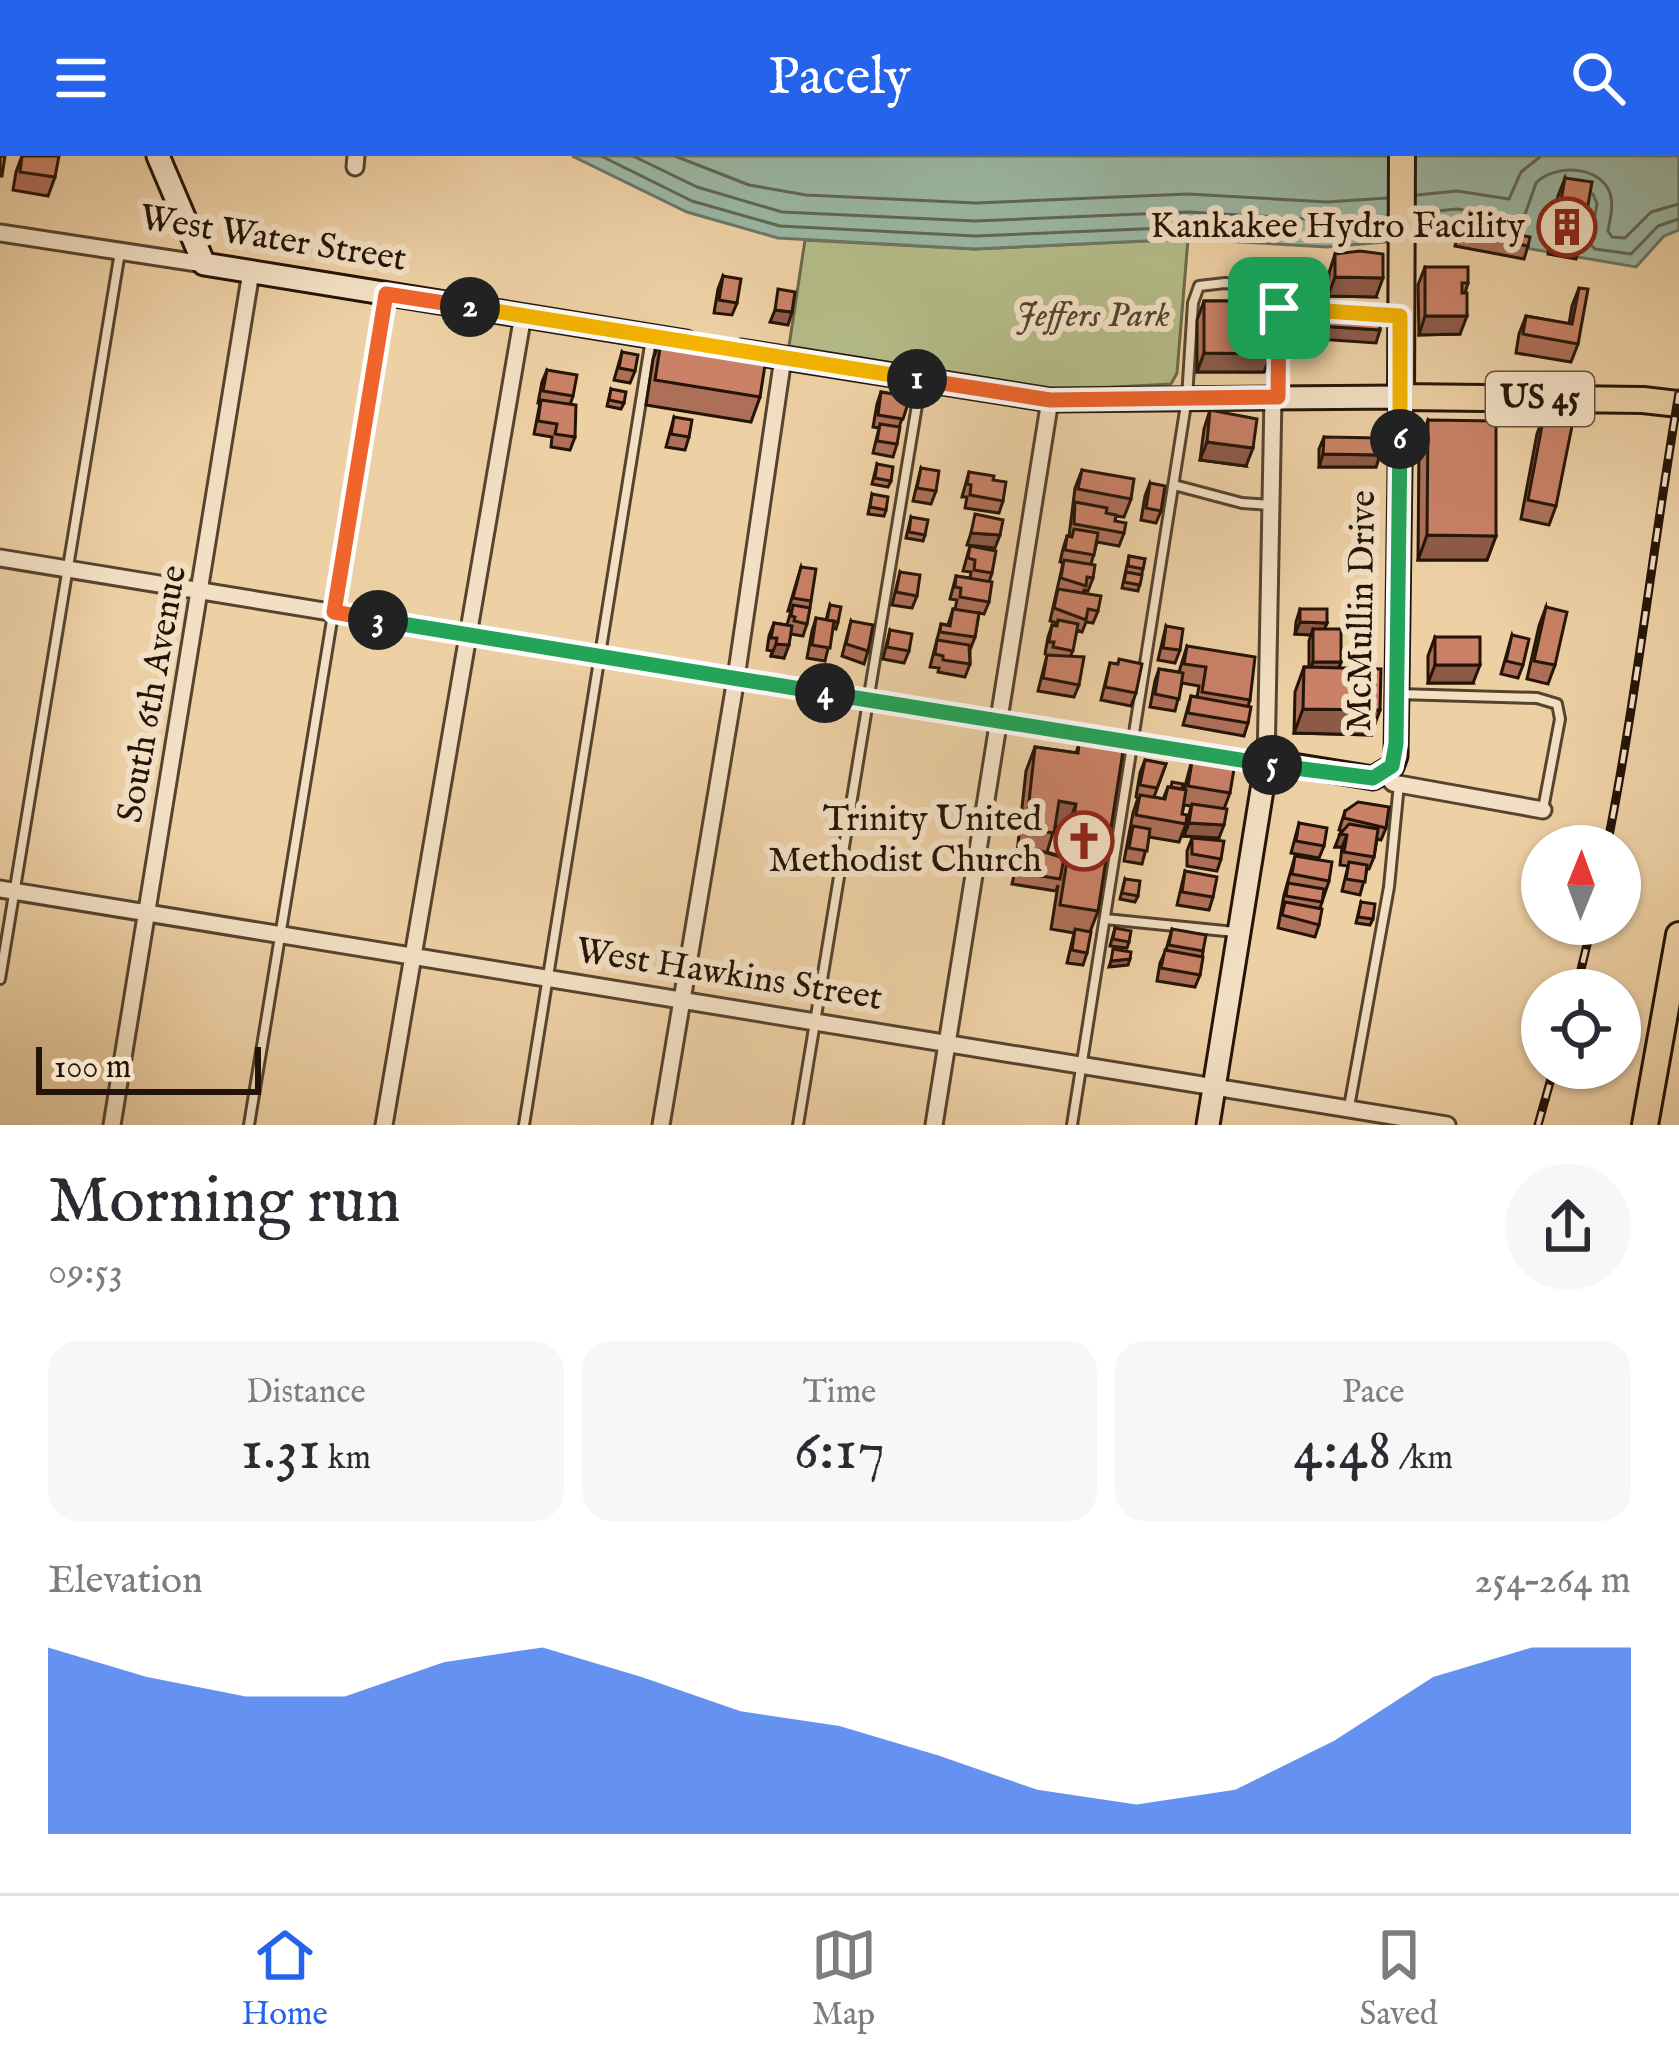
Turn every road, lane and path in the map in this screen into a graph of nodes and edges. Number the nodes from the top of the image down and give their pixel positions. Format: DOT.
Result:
graph roads {
  1 [pos="158,156"];
  2 [pos="1402,156"];
  3 [pos="0,232"];
  4 [pos="120,251"];
  5 [pos="204,265"];
  6 [pos="251,272"];
  7 [pos="386,294"];
  8 [pos="1279,308"];
  9 [pos="523,315"];
  10 [pos="1400,316"];
  11 [pos="652,337"];
  12 [pos="783,358"];
  13 [pos="921,380"];
  14 [pos="1275,397"];
  15 [pos="1400,397"];
  16 [pos="1187,398"];
  17 [pos="1050,400"];
  18 [pos="1679,404"];
  19 [pos="1174,485"];
  20 [pos="1271,505"];
  21 [pos="0,558"];
  22 [pos="68,569"];
  23 [pos="201,591"];
  24 [pos="334,612"];
  25 [pos="469,634"];
  26 [pos="600,656"];
  27 [pos="736,678"];
  28 [pos="1397,694"];
  29 [pos="868,700"];
  30 [pos="1001,722"];
  31 [pos="1133,743"];
  32 [pos="1267,765"];
  33 [pos="1391,779"];
  34 [pos="1543,810"];
  35 [pos="7,890"];
  36 [pos="146,912"];
  37 [pos="1106,919"];
  38 [pos="1239,933"];
  39 [pos="280,934"];
  40 [pos="1679,935"];
  41 [pos="410,955"];
  42 [pos="548,977"];
  43 [pos="0,980"];
  44 [pos="683,998"];
  45 [pos="816,1020"];
  46 [pos="947,1041"];
  47 [pos="1082,1063"];
  48 [pos="1215,1085"];
  49 [pos="1347,1117"];
  50 [pos="112,1125"];
  51 [pos="249,1125"];
  52 [pos="384,1125"];
  53 [pos="524,1125"];
  54 [pos="661,1125"];
  55 [pos="798,1125"];
  56 [pos="934,1125"];
  57 [pos="1072,1125"];
  58 [pos="1208,1125"];
  59 [pos="1447,1125"];
  60 [pos="1645,1125"];
  1 -- 5 [label="main road"];
  2 -- 10 [label="main road, McMullin Drive"];
  3 -- 4 [label="street, West Water Street"];
  4 -- 5 [label="street, West Water Street"];
  4 -- 22 [label="lane"];
  5 -- 6 [label="main road, West Water Street"];
  6 -- 7 [label="main road, West Water Street"];
  6 -- 23 [label="street, South 6th Avenue"];
  7 -- 9 [label="main road, West Water Street"];
  7 -- 24 [label="lane"];
  8 -- 10 [label="lane"];
  8 -- 14 [label="lane"];
  8 -- 16 [label="lane"];
  9 -- 11 [label="main road, West Water Street"];
  9 -- 25 [label="street"];
  10 -- 15 [label="main road, McMullin Drive"];
  11 -- 12 [label="main road, West Water Street"];
  11 -- 26 [label="lane"];
  12 -- 13 [label="main road, West Water Street"];
  12 -- 27 [label="street"];
  13 -- 17 [label="main road, West Water Street"];
  13 -- 29 [label="lane"];
  14 -- 15 [label="main road, West Water Street"];
  14 -- 16 [label="main road, West Water Street"];
  14 -- 20 [label="street"];
  15 -- 18 [label="main road, West Water Street / US 45"];
  15 -- 28 [label="main road, McMullin Drive"];
  16 -- 17 [label="main road, West Water Street"];
  16 -- 19 [label="lane"];
  17 -- 30 [label="street"];
  19 -- 20 [label="lane"];
  19 -- 31 [label="lane"];
  20 -- 32 [label="street"];
  21 -- 22 [label="street"];
  22 -- 23 [label="street"];
  22 -- 35 [label="lane"];
  23 -- 24 [label="street"];
  23 -- 36 [label="street, South 6th Avenue"];
  24 -- 25 [label="street"];
  24 -- 39 [label="lane"];
  25 -- 26 [label="street"];
  25 -- 41 [label="street"];
  26 -- 27 [label="street"];
  26 -- 42 [label="lane"];
  27 -- 29 [label="street"];
  27 -- 44 [label="street"];
  28 -- 33 [label="main road, McMullin Drive"];
  28 -- 34 [label="lane"];
  29 -- 30 [label="street"];
  29 -- 45 [label="lane"];
  30 -- 31 [label="street"];
  30 -- 46 [label="street"];
  31 -- 32 [label="street"];
  31 -- 37 [label="lane"];
  32 -- 33 [label="main road"];
  32 -- 38 [label="main road"];
  33 -- 34 [label="street"];
  33 -- 49 [label="lane"];
  35 -- 36 [label="street, West Hawkins Street"];
  35 -- 43 [label="lane"];
  36 -- 39 [label="street, West Hawkins Street"];
  36 -- 50 [label="street, South 6th Avenue"];
  37 -- 38 [label="lane"];
  37 -- 47 [label="lane"];
  38 -- 48 [label="main road"];
  39 -- 41 [label="street, West Hawkins Street"];
  39 -- 51 [label="lane"];
  40 -- 60 [label="main road"];
  41 -- 42 [label="street, West Hawkins Street"];
  41 -- 52 [label="street"];
  42 -- 44 [label="street, West Hawkins Street"];
  42 -- 53 [label="lane"];
  44 -- 45 [label="street, West Hawkins Street"];
  44 -- 54 [label="street"];
  45 -- 46 [label="street, West Hawkins Street"];
  45 -- 55 [label="lane"];
  46 -- 47 [label="street, West Hawkins Street"];
  46 -- 56 [label="street"];
  47 -- 48 [label="street, West Hawkins Street"];
  47 -- 57 [label="lane"];
  48 -- 49 [label="street, West Hawkins Street"];
  48 -- 58 [label="main road"];
  49 -- 59 [label="street, West Hawkins Street"];
}
